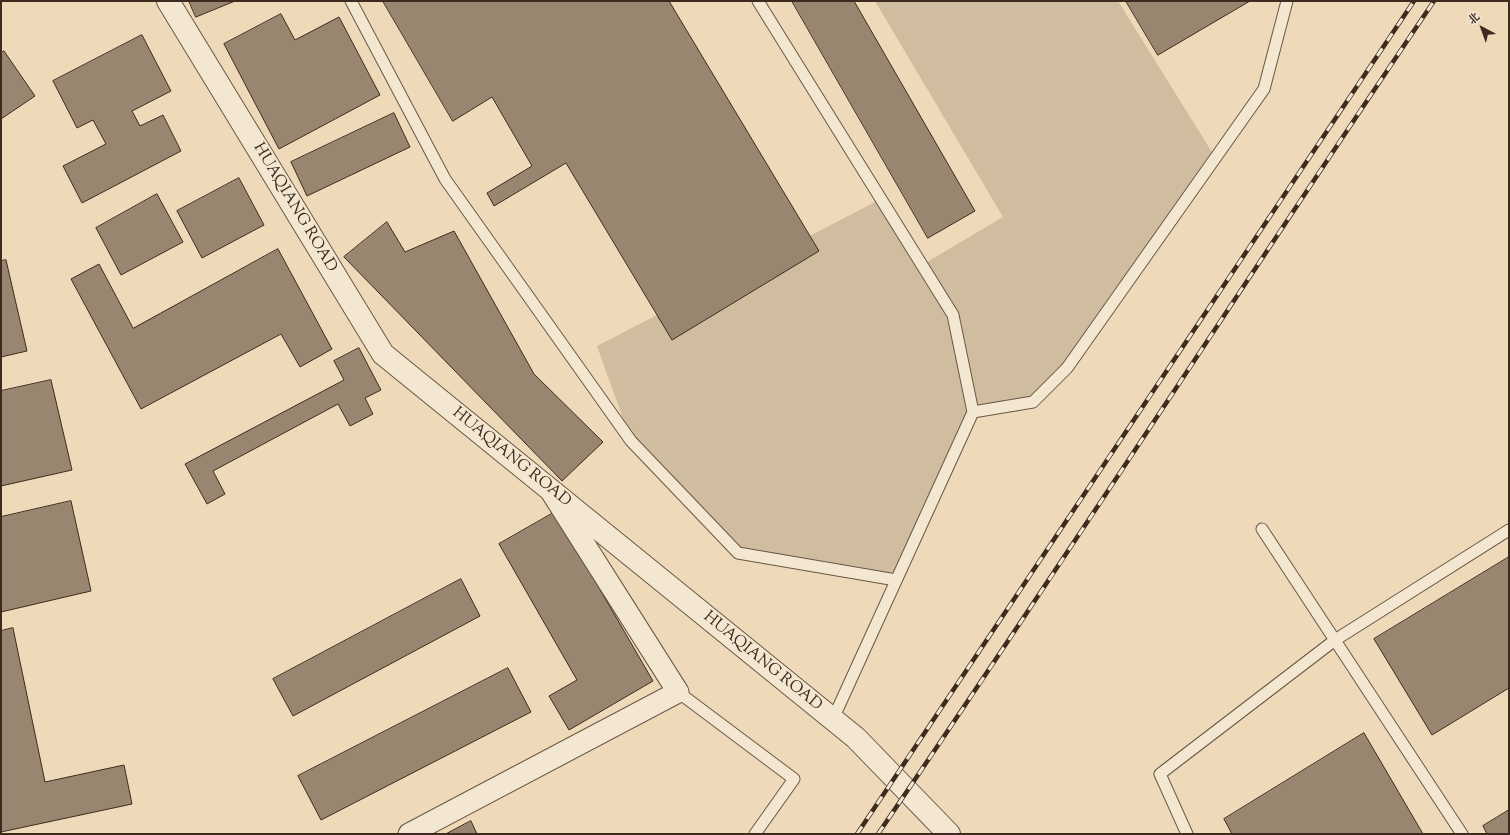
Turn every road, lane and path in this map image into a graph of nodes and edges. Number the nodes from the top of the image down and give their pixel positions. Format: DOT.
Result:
graph roads {
  1 [pos="168,1"];
  2 [pos="351,1"];
  3 [pos="758,1"];
  4 [pos="1286,1"];
  5 [pos="973,412"];
  6 [pos="549,489"];
  7 [pos="1262,529"];
  8 [pos="1509,530"];
  9 [pos="896,580"];
  10 [pos="1335,640"];
  11 [pos="678,692"];
  12 [pos="833,720"];
  13 [pos="409,834"];
  14 [pos="755,834"];
  15 [pos="949,834"];
  16 [pos="1187,834"];
  17 [pos="1462,834"];
  1 -- 6 [label="street, HUAQIANG ROAD"];
  2 -- 9 [label="lane"];
  3 -- 5 [label="lane"];
  4 -- 5 [label="lane"];
  5 -- 9 [label="lane"];
  6 -- 11 [label="street"];
  6 -- 12 [label="street, HUAQIANG ROAD"];
  7 -- 10 [label="lane"];
  8 -- 10 [label="lane"];
  9 -- 12 [label="lane"];
  10 -- 16 [label="lane"];
  10 -- 17 [label="lane"];
  11 -- 13 [label="street"];
  11 -- 14 [label="lane"];
  12 -- 15 [label="street, HUAQIANG ROAD"];
}
